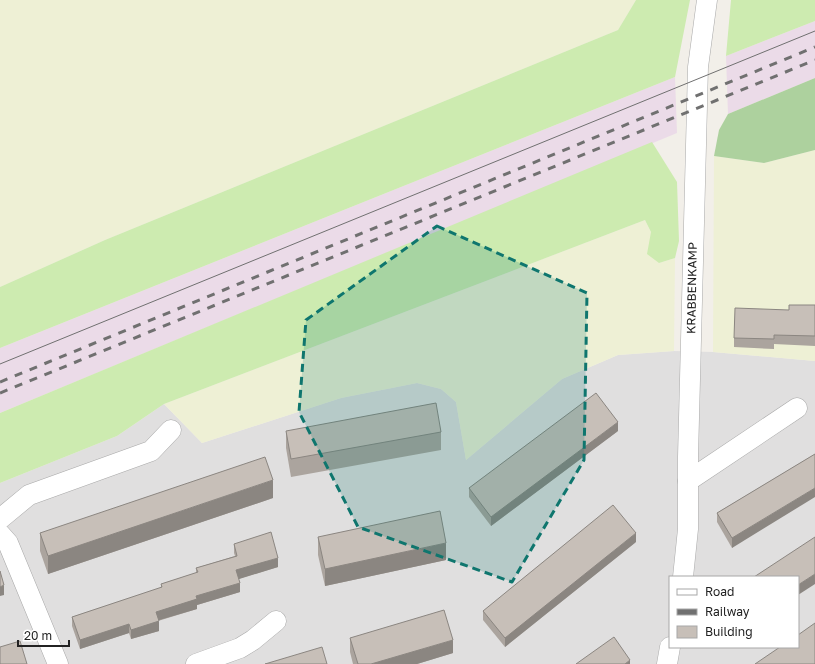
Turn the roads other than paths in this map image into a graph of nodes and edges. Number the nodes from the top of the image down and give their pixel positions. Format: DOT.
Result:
graph roads {
  1 [pos="707,0"];
  2 [pos="797,408"];
  3 [pos="171,430"];
  4 [pos="688,481"];
  5 [pos="0,520"];
  6 [pos="2,538"];
  7 [pos="683,576"];
  8 [pos="276,621"];
  9 [pos="670,648"];
  10 [pos="243,656"];
  11 [pos="58,664"];
  12 [pos="196,664"];
  13 [pos="667,664"];
  1 -- 4 [label="street, KRABBENKAMP"];
  2 -- 4 [label="street"];
  3 -- 5 [label="street"];
  4 -- 7 [label="street, KRABBENKAMP"];
  6 -- 11 [label="street"];
  8 -- 10 [label="street"];
  9 -- 13 [label="street"];
  10 -- 12 [label="street"];
}
